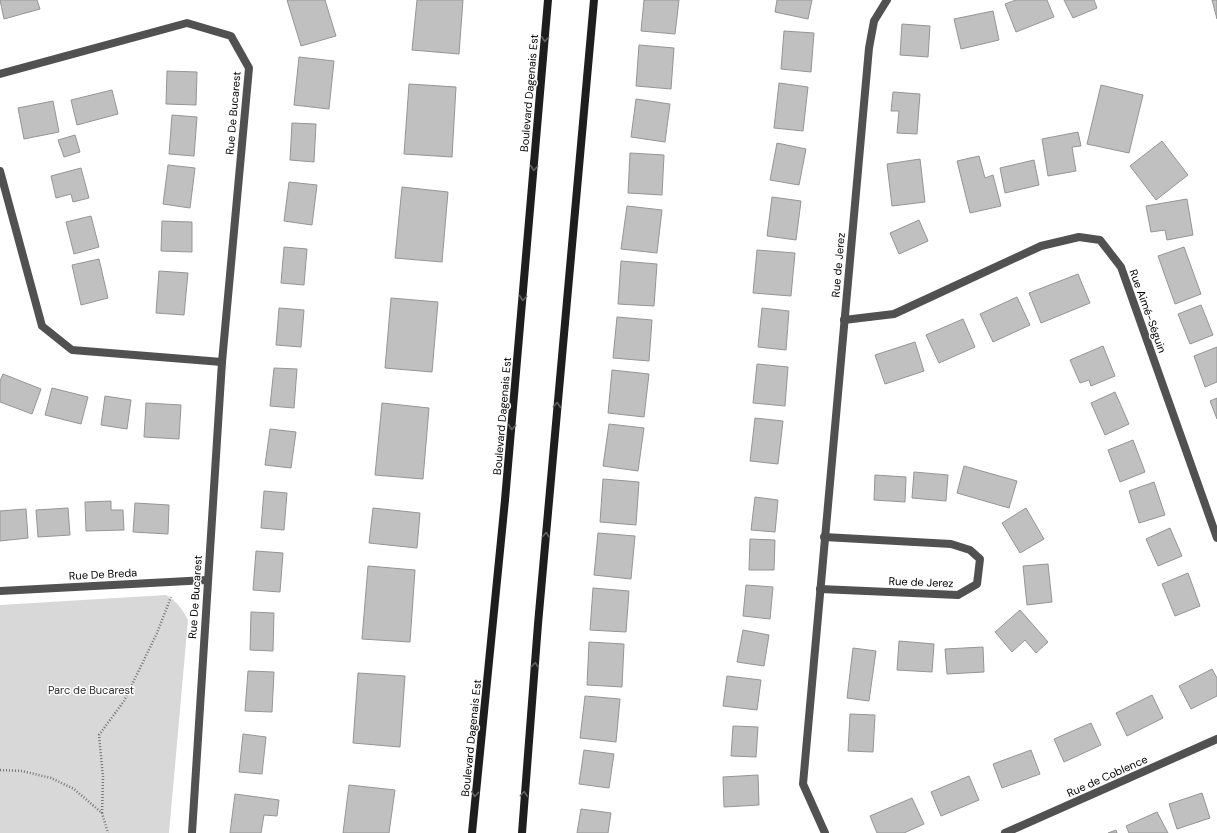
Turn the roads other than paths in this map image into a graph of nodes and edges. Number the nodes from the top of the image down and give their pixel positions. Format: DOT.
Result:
graph roads {
  1 [pos="548,0"];
  2 [pos="594,0"];
  3 [pos="887,0"];
  4 [pos="0,74"];
  5 [pos="0,171"];
  6 [pos="844,320"];
  7 [pos="222,362"];
  8 [pos="824,537"];
  9 [pos="1217,538"];
  10 [pos="207,580"];
  11 [pos="820,589"];
  12 [pos="0,591"];
  13 [pos="1217,739"];
  14 [pos="192,833"];
  15 [pos="472,833"];
  16 [pos="522,833"];
  17 [pos="825,833"];
  18 [pos="1005,833"];
  1 -- 15 [label="main road, Boulevard Dagenais Est, one-way"];
  16 -- 2 [label="main road, one-way"];
  3 -- 6 [label="street, Rue de Jerez"];
  4 -- 7 [label="street, Rue De Bucarest"];
  5 -- 7 [label="street"];
  6 -- 8 [label="street, Rue de Jerez"];
  6 -- 9 [label="street, Rue Aimé-Séguin"];
  7 -- 10 [label="street, Rue De Bucarest"];
  8 -- 11 [label="street, Rue de Jerez"];
  8 -- 11 [label="street, Rue de Jerez"];
  10 -- 12 [label="street, Rue De Breda"];
  10 -- 14 [label="street, Rue De Bucarest"];
  11 -- 17 [label="street, Rue de Jerez"];
  13 -- 18 [label="street, Rue de Coblence"];
}
